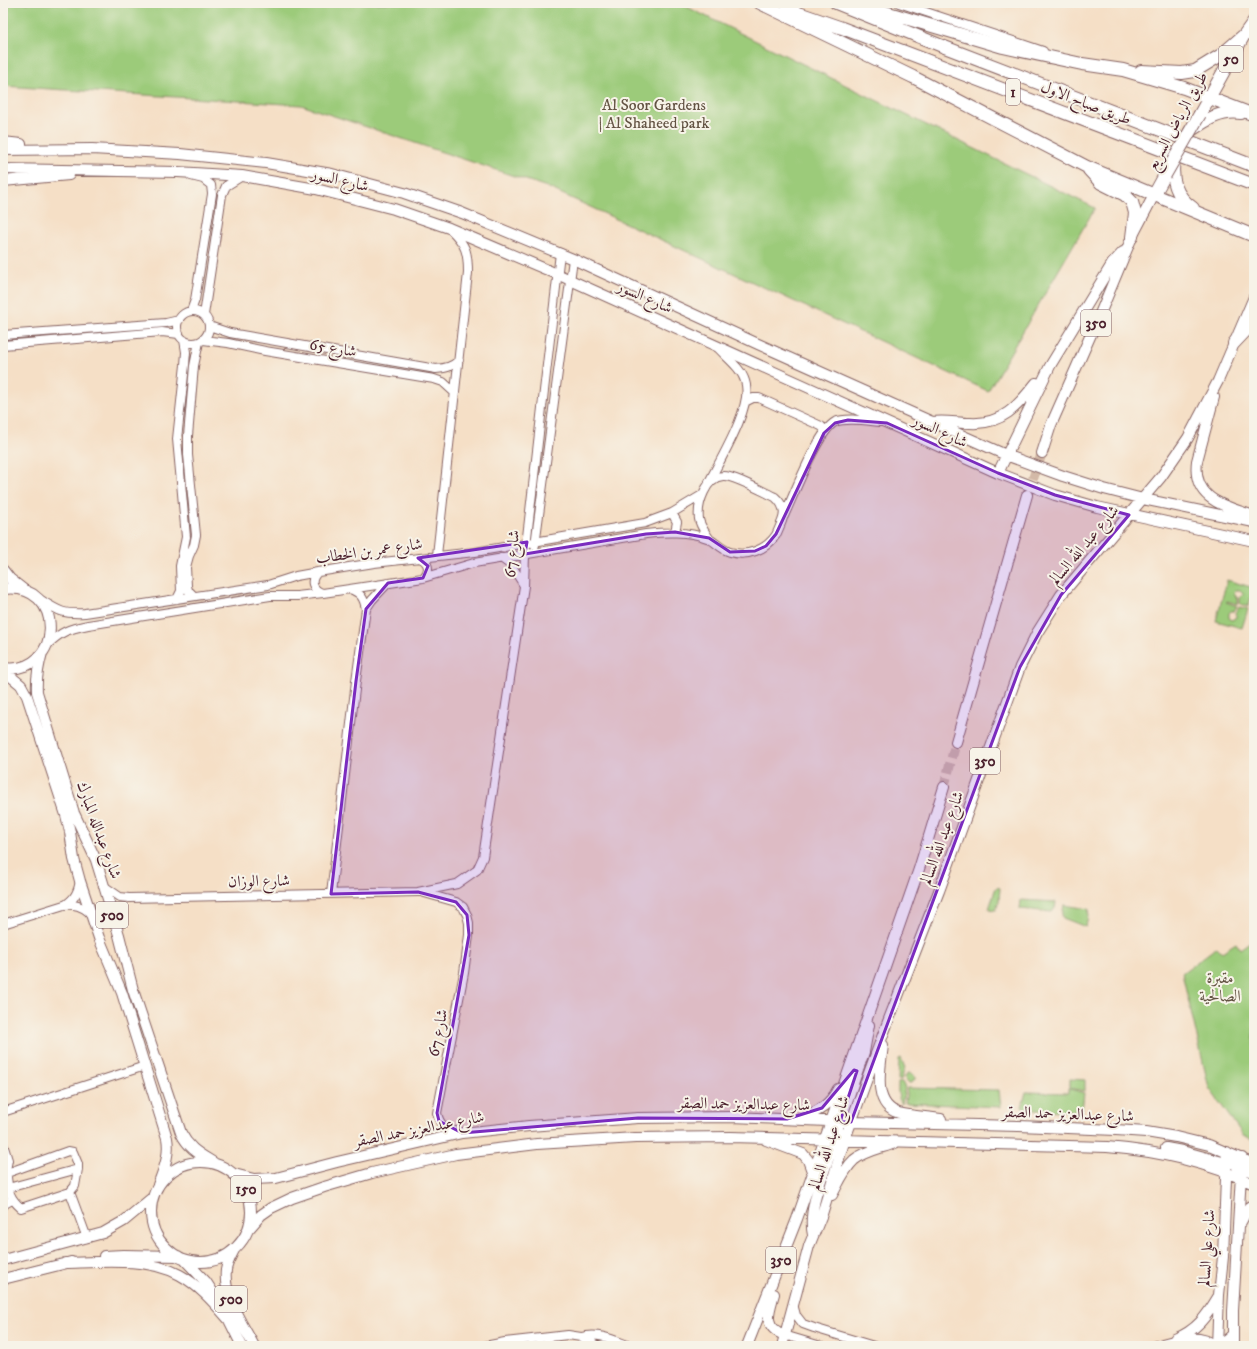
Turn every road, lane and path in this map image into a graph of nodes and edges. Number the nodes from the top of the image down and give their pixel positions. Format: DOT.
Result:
graph roads {
  1 [pos="760,3"];
  2 [pos="771,3"];
  3 [pos="836,3"];
  4 [pos="853,3"];
  5 [pos="899,3"];
  6 [pos="1254,21"];
  7 [pos="1244,35"];
  8 [pos="1082,64"];
  9 [pos="1123,70"];
  10 [pos="1208,97"];
  11 [pos="1253,115"];
  12 [pos="1205,116"];
  13 [pos="3,142"];
  14 [pos="57,149"];
  15 [pos="3,150"];
  16 [pos="1254,166"];
  17 [pos="1087,167"];
  18 [pos="3,169"];
  19 [pos="120,171"];
  20 [pos="178,172"];
  21 [pos="1169,175"];
  22 [pos="242,176"];
  23 [pos="3,181"];
  24 [pos="1254,185"];
  25 [pos="1154,195"];
  26 [pos="1208,217"];
  27 [pos="1231,226"];
  28 [pos="449,228"];
  29 [pos="1254,230"];
  30 [pos="1254,236"];
  31 [pos="1132,237"];
  32 [pos="1126,249"];
  33 [pos="560,253"];
  34 [pos="573,259"];
  35 [pos="557,274"];
  36 [pos="570,280"];
  37 [pos="1254,297"];
  38 [pos="191,311"];
  39 [pos="204,315"];
  40 [pos="179,320"];
  41 [pos="1254,322"];
  42 [pos="209,326"];
  43 [pos="3,335"];
  44 [pos="181,337"];
  45 [pos="201,341"];
  46 [pos="1234,343"];
  47 [pos="3,345"];
  48 [pos="714,345"];
  49 [pos="459,360"];
  50 [pos="1050,366"];
  51 [pos="1218,380"];
  52 [pos="455,393"];
  53 [pos="746,401"];
  54 [pos="932,422"];
  55 [pos="887,423"];
  56 [pos="824,433"];
  57 [pos="1042,453"];
  58 [pos="1006,455"];
  59 [pos="998,473"];
  60 [pos="707,485"];
  61 [pos="1027,495"];
  62 [pos="702,496"];
  63 [pos="1143,499"];
  64 [pos="672,513"];
  65 [pos="1129,515"];
  66 [pos="1254,516"];
  67 [pos="784,517"];
  68 [pos="1254,522"];
  69 [pos="675,532"];
  70 [pos="709,538"];
  71 [pos="536,541"];
  72 [pos="1254,541"];
  73 [pos="527,542"];
  74 [pos="534,552"];
  75 [pos="525,554"];
  76 [pos="437,555"];
  77 [pos="418,558"];
  78 [pos="501,558"];
  79 [pos="3,570"];
  80 [pos="318,572"];
  81 [pos="423,578"];
  82 [pos="388,583"];
  83 [pos="524,586"];
  84 [pos="3,589"];
  85 [pos="349,589"];
  86 [pos="28,592"];
  87 [pos="323,593"];
  88 [pos="194,596"];
  89 [pos="37,598"];
  90 [pos="177,599"];
  91 [pos="366,608"];
  92 [pos="45,649"];
  93 [pos="3,669"];
  94 [pos="956,742"];
  95 [pos="944,788"];
  96 [pos="93,853"];
  97 [pos="483,857"];
  98 [pos="74,859"];
  99 [pos="80,881"];
  100 [pos="104,886"];
  101 [pos="418,892"];
  102 [pos="331,894"];
  103 [pos="64,905"];
  104 [pos="90,913"];
  105 [pos="469,923"];
  106 [pos="3,924"];
  107 [pos="121,946"];
  108 [pos="104,951"];
  109 [pos="870,1010"];
  110 [pos="884,1032"];
  111 [pos="853,1057"];
  112 [pos="145,1066"];
  113 [pos="3,1112"];
  114 [pos="787,1119"];
  115 [pos="835,1121"];
  116 [pos="851,1122"];
  117 [pos="981,1125"];
  118 [pos="1019,1126"];
  119 [pos="462,1133"];
  120 [pos="758,1137"];
  121 [pos="835,1139"];
  122 [pos="902,1141"];
  123 [pos="930,1142"];
  124 [pos="3,1144"];
  125 [pos="1227,1152"];
  126 [pos="214,1163"];
  127 [pos="1254,1164"];
  128 [pos="1242,1166"];
  129 [pos="1226,1168"];
  130 [pos="78,1169"];
  131 [pos="5,1170"];
  132 [pos="1254,1172"];
  133 [pos="234,1174"];
  134 [pos="812,1174"];
  135 [pos="1254,1184"];
  136 [pos="158,1185"];
  137 [pos="8,1188"];
  138 [pos="70,1192"];
  139 [pos="153,1197"];
  140 [pos="12,1200"];
  141 [pos="1254,1204"];
  142 [pos="3,1205"];
  143 [pos="822,1214"];
  144 [pos="797,1219"];
  145 [pos="1239,1228"];
  146 [pos="248,1232"];
  147 [pos="813,1236"];
  148 [pos="87,1238"];
  149 [pos="234,1250"];
  150 [pos="1223,1257"];
  151 [pos="182,1258"];
  152 [pos="1237,1258"];
  153 [pos="3,1260"];
  154 [pos="65,1262"];
  155 [pos="3,1279"];
  156 [pos="1219,1295"];
  157 [pos="793,1304"];
  158 [pos="230,1321"];
  159 [pos="1233,1333"];
  160 [pos="784,1335"];
  161 [pos="581,1337"];
  162 [pos="1175,1339"];
  163 [pos="242,1346"];
  164 [pos="254,1346"];
  165 [pos="485,1346"];
  166 [pos="598,1346"];
  167 [pos="630,1346"];
  168 [pos="747,1346"];
  169 [pos="782,1346"];
  170 [pos="821,1346"];
  171 [pos="874,1346"];
  172 [pos="1153,1346"];
  173 [pos="1216,1346"];
  174 [pos="1233,1346"];
  1 -- 17 [label="highway"];
  2 -- 24 [label="highway, طريق صباح الاول / 1"];
  3 -- 16 [label="highway, طريق صباح الاول / 1"];
  4 -- 8 [label="highway"];
  5 -- 8 [label="street"];
  6 -- 7 [label="highway, طريق الرياض السريع / 50"];
  7 -- 9 [label="highway"];
  7 -- 10 [label="highway, طريق الرياض السريع / 50"];
  8 -- 9 [label="highway"];
  9 -- 10 [label="highway"];
  10 -- 11 [label="highway"];
  10 -- 12 [label="highway, طريق الرياض السريع / 50"];
  11 -- 12 [label="highway"];
  12 -- 21 [label="highway, طريق الرياض السريع / 50, bridge"];
  13 -- 14 [label="main road"];
  14 -- 15 [label="main road, شارع السور"];
  14 -- 33 [label="main road, شارع السور"];
  17 -- 25 [label="highway"];
  17 -- 31 [label="highway"];
  18 -- 19 [label="main road, شارع السور"];
  19 -- 20 [label="main road, شارع السور"];
  19 -- 23 [label="main road"];
  20 -- 22 [label="main road, شارع السور"];
  20 -- 38 [label="street"];
  21 -- 25 [label="highway, طريق الرياض السريع / 350"];
  21 -- 26 [label="highway"];
  22 -- 28 [label="main road, شارع السور"];
  22 -- 39 [label="street"];
  25 -- 26 [label="highway"];
  25 -- 31 [label="main road, 350"];
  26 -- 27 [label="highway"];
  27 -- 29 [label="highway"];
  27 -- 30 [label="highway"];
  28 -- 35 [label="main road, شارع السور"];
  28 -- 49 [label="street"];
  31 -- 32 [label="main road, 350"];
  32 -- 50 [label="main road"];
  32 -- 57 [label="main road, 350"];
  33 -- 34 [label="main road, شارع السور"];
  33 -- 35 [label="street, شارع 67"];
  34 -- 36 [label="street, شارع 67"];
  34 -- 54 [label="main road, شارع السور"];
  35 -- 36 [label="main road, شارع السور"];
  35 -- 73 [label="street, شارع 67"];
  36 -- 48 [label="main road, شارع السور"];
  36 -- 71 [label="street, شارع 67"];
  37 -- 46 [label="main road, شارع عبد الله السالم / 350"];
  38 -- 39 [label="street"];
  38 -- 40 [label="street"];
  39 -- 42 [label="street"];
  40 -- 43 [label="street"];
  40 -- 44 [label="street"];
  41 -- 46 [label="highway"];
  42 -- 45 [label="street"];
  42 -- 49 [label="street, شارع 65"];
  44 -- 45 [label="street"];
  44 -- 47 [label="street"];
  44 -- 90 [label="street"];
  45 -- 52 [label="street, شارع 65"];
  45 -- 88 [label="street"];
  46 -- 51 [label="main road, شارع عبد الله السالم / 350"];
  48 -- 53 [label="street"];
  48 -- 55 [label="main road, شارع السور"];
  49 -- 52 [label="street"];
  50 -- 54 [label="main road"];
  50 -- 58 [label="main road"];
  51 -- 63 [label="main road, شارع عبد الله السالم / 350"];
  51 -- 66 [label="main road"];
  52 -- 76 [label="street"];
  53 -- 56 [label="street"];
  53 -- 60 [label="street"];
  54 -- 58 [label="main road, شارع السور"];
  55 -- 56 [label="street"];
  55 -- 59 [label="main road, شارع السور"];
  56 -- 67 [label="street"];
  58 -- 59 [label="main road"];
  58 -- 63 [label="main road, شارع السور"];
  59 -- 65 [label="main road, شارع السور"];
  60 -- 62 [label="street"];
  60 -- 67 [label="street"];
  61 -- 94 [label="main road, 350"];
  62 -- 64 [label="street, شارع عمر بن الخطاب"];
  62 -- 70 [label="street"];
  63 -- 65 [label="main road, شارع عبد الله السالم / 350"];
  63 -- 68 [label="main road, شارع السور"];
  64 -- 69 [label="street"];
  64 -- 71 [label="street, شارع عمر بن الخطاب"];
  65 -- 72 [label="main road, شارع السور"];
  65 -- 110 [label="main road, شارع عبد الله السالم / 350"];
  67 -- 70 [label="street"];
  69 -- 70 [label="street"];
  69 -- 74 [label="street"];
  71 -- 73 [label="street, شارع عمر بن الخطاب"];
  71 -- 74 [label="street, شارع 67"];
  73 -- 75 [label="street, شارع 67"];
  73 -- 76 [label="street, شارع عمر بن الخطاب"];
  74 -- 75 [label="street"];
  75 -- 78 [label="street"];
  75 -- 83 [label="street, شارع 67"];
  76 -- 77 [label="street, شارع عمر بن الخطاب"];
  77 -- 80 [label="street, شارع عمر بن الخطاب"];
  77 -- 81 [label="street"];
  78 -- 81 [label="street"];
  78 -- 83 [label="street"];
  79 -- 86 [label="main road, 500"];
  80 -- 87 [label="street"];
  80 -- 88 [label="street, شارع عمر بن الخطاب"];
  81 -- 82 [label="street"];
  82 -- 85 [label="street"];
  82 -- 91 [label="street"];
  83 -- 97 [label="street, شارع 67"];
  84 -- 86 [label="main road, 500"];
  85 -- 87 [label="street"];
  85 -- 91 [label="street"];
  86 -- 89 [label="main road, 500"];
  87 -- 92 [label="street"];
  88 -- 90 [label="street, شارع عمر بن الخطاب"];
  89 -- 90 [label="street, شارع عمر بن الخطاب"];
  89 -- 92 [label="main road, 500"];
  91 -- 102 [label="street"];
  92 -- 93 [label="main road, 500"];
  92 -- 96 [label="main road, شارع عبدالله المبارك / 500"];
  93 -- 98 [label="main road, شارع عبدالله المبارك / 500"];
  95 -- 109 [label="main road, شارع عبد الله السالم / 350"];
  96 -- 98 [label="main road"];
  96 -- 100 [label="main road, شارع عبدالله المبارك / 500"];
  97 -- 101 [label="street, شارع الوزان"];
  98 -- 99 [label="main road, شارع عبدالله المبارك / 500"];
  99 -- 103 [label="street"];
  99 -- 104 [label="main road, شارع عبدالله المبارك / 500"];
  100 -- 102 [label="street, شارع الوزان"];
  100 -- 107 [label="main road, شارع عبدالله المبارك / 500"];
  101 -- 102 [label="street, شارع الوزان"];
  101 -- 105 [label="street, شارع الوزان"];
  103 -- 104 [label="street"];
  103 -- 106 [label="street"];
  104 -- 108 [label="main road, شارع عبدالله المبارك / 500"];
  105 -- 119 [label="street, شارع 67"];
  107 -- 108 [label="main road"];
  107 -- 126 [label="main road, شارع عبدالله المبارك / 500"];
  108 -- 112 [label="main road, شارع عبدالله المبارك / 500"];
  109 -- 111 [label="main road, شارع عبد الله السالم / 350"];
  109 -- 115 [label="main road"];
  110 -- 116 [label="main road, شارع عبد الله السالم / 350"];
  110 -- 117 [label="main road"];
  111 -- 114 [label="main road"];
  111 -- 115 [label="main road, شارع عبد الله السالم / 350"];
  112 -- 113 [label="street"];
  112 -- 136 [label="main road, شارع عبدالله المبارك / 500"];
  114 -- 115 [label="main road, شارع عبدالعزيز حمد الصقر / 150"];
  114 -- 119 [label="main road, شارع عبدالعزيز حمد الصقر / 150"];
  115 -- 116 [label="main road, شارع عبدالعزيز حمد الصقر / 150"];
  115 -- 121 [label="main road, شارع عبد الله السالم / 350"];
  115 -- 121 [label="main road"];
  116 -- 117 [label="main road, شارع عبدالعزيز حمد الصقر / 150"];
  116 -- 121 [label="main road, شارع عبد الله السالم / 350"];
  117 -- 118 [label="main road, شارع عبدالعزيز حمد الصقر / 150"];
  118 -- 123 [label="main road"];
  118 -- 125 [label="main road, شارع عبدالعزيز حمد الصقر / 150"];
  119 -- 133 [label="main road, شارع عبدالعزيز حمد الصقر / 150"];
  120 -- 121 [label="main road, شارع عبدالعزيز حمد الصقر / 150"];
  120 -- 134 [label="main road"];
  120 -- 146 [label="main road, شارع عبدالعزيز حمد الصقر / 150"];
  121 -- 122 [label="main road, شارع عبدالعزيز حمد الصقر / 150"];
  121 -- 134 [label="main road, شارع عبد الله السالم / 350"];
  121 -- 143 [label="main road, شارع عبد الله السالم / 350"];
  121 -- 147 [label="main road"];
  122 -- 123 [label="main road, شارع عبدالعزيز حمد الصقر / 150"];
  122 -- 143 [label="main road"];
  123 -- 129 [label="main road, شارع عبدالعزيز حمد الصقر / 150"];
  124 -- 131 [label="street"];
  125 -- 128 [label="main road, شارع عبدالعزيز حمد الصقر / 150"];
  125 -- 129 [label="main road, شارع علي السالم"];
  126 -- 133 [label="main road, 150"];
  126 -- 136 [label="main road, 150"];
  127 -- 128 [label="main road, شارع عبدالعزيز حمد الصقر / 150"];
  128 -- 129 [label="main road, شارع عبدالعزيز حمد الصقر / 150"];
  128 -- 129 [label="main road"];
  128 -- 132 [label="main road"];
  128 -- 135 [label="main road, شارع عبدالعزيز حمد الصقر / 150"];
  128 -- 145 [label="main road, شارع علي السالم"];
  129 -- 150 [label="main road, شارع علي السالم"];
  130 -- 131 [label="street"];
  130 -- 137 [label="street"];
  130 -- 138 [label="street"];
  131 -- 137 [label="street"];
  133 -- 146 [label="main road, 150"];
  134 -- 144 [label="main road, شارع عبد الله السالم / 350"];
  136 -- 139 [label="main road, 150"];
  137 -- 140 [label="street"];
  138 -- 140 [label="street"];
  138 -- 148 [label="street"];
  139 -- 148 [label="main road, 150"];
  139 -- 151 [label="main road, 150"];
  140 -- 142 [label="street"];
  141 -- 145 [label="main road"];
  143 -- 147 [label="main road, شارع عبد الله السالم / 350"];
  144 -- 160 [label="main road"];
  144 -- 168 [label="main road, شارع عبد الله السالم / 350"];
  145 -- 152 [label="main road, شارع علي السالم"];
  146 -- 149 [label="main road, 150"];
  147 -- 157 [label="main road, شارع عبد الله السالم / 350"];
  148 -- 153 [label="main road, 150"];
  149 -- 151 [label="main road, 150"];
  149 -- 164 [label="main road, 500"];
  150 -- 152 [label="main road"];
  150 -- 156 [label="main road, شارع علي السالم"];
  151 -- 154 [label="main road, 150"];
  151 -- 158 [label="main road, 500"];
  152 -- 159 [label="main road, شارع علي السالم"];
  154 -- 155 [label="main road, 150"];
  154 -- 158 [label="main road"];
  156 -- 162 [label="main road"];
  156 -- 173 [label="main road, شارع علي السالم"];
  157 -- 160 [label="main road, شارع عبد الله السالم / 350"];
  157 -- 171 [label="street"];
  158 -- 163 [label="main road, 500"];
  159 -- 173 [label="street"];
  159 -- 174 [label="main road, شارع علي السالم"];
  160 -- 169 [label="main road, شارع عبد الله السالم / 350"];
  160 -- 170 [label="street"];
  161 -- 165 [label="street"];
  161 -- 166 [label="street"];
  161 -- 167 [label="street"];
  162 -- 172 [label="street"];
  162 -- 173 [label="street"];
}
